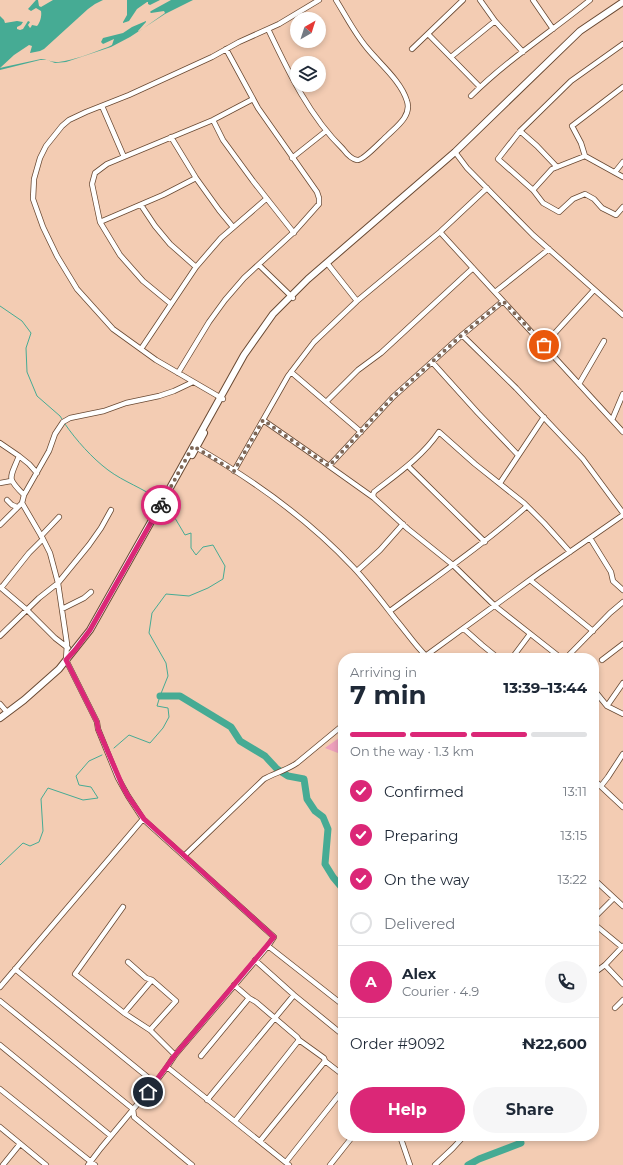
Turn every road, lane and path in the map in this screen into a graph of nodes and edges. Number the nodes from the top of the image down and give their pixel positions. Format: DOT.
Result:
graph roads {
  1 [pos="319,0"];
  2 [pos="336,0"];
  3 [pos="463,0"];
  4 [pos="480,0"];
  5 [pos="533,0"];
  6 [pos="587,1"];
  7 [pos="623,2"];
  8 [pos="623,7"];
  9 [pos="495,21"];
  10 [pos="268,29"];
  11 [pos="552,29"];
  12 [pos="428,34"];
  13 [pos="623,44"];
  14 [pos="226,49"];
  15 [pos="412,49"];
  16 [pos="523,52"];
  17 [pos="451,57"];
  18 [pos="480,87"];
  19 [pos="623,87"];
  20 [pos="471,96"];
  21 [pos="253,99"];
  22 [pos="102,106"];
  23 [pos="213,120"];
  24 [pos="326,130"];
  25 [pos="520,131"];
  26 [pos="171,137"];
  27 [pos="456,153"];
  28 [pos="584,156"];
  29 [pos="124,157"];
  30 [pos="292,158"];
  31 [pos="623,162"];
  32 [pos="557,167"];
  33 [pos="615,172"];
  34 [pos="623,177"];
  35 [pos="196,178"];
  36 [pos="487,188"];
  37 [pos="533,190"];
  38 [pos="266,199"];
  39 [pos="141,205"];
  40 [pos="623,207"];
  41 [pos="100,222"];
  42 [pos="233,227"];
  43 [pos="440,232"];
  44 [pos="294,233"];
  45 [pos="548,249"];
  46 [pos="328,264"];
  47 [pos="259,265"];
  48 [pos="196,267"];
  49 [pos="473,268"];
  50 [pos="594,290"];
  51 [pos="496,292"];
  52 [pos="292,297"];
  53 [pos="358,301"];
  54 [pos="503,301"];
  55 [pos="171,304"];
  56 [pos="623,316"];
  57 [pos="462,335"];
  58 [pos="604,341"];
  59 [pos="544,345"];
  60 [pos="141,349"];
  61 [pos="432,362"];
  62 [pos="291,372"];
  63 [pos="178,373"];
  64 [pos="193,382"];
  65 [pos="579,384"];
  66 [pos="623,394"];
  67 [pos="221,398"];
  68 [pos="326,402"];
  69 [pos="544,417"];
  70 [pos="263,420"];
  71 [pos="612,420"];
  72 [pos="361,432"];
  73 [pos="623,432"];
  74 [pos="0,443"];
  75 [pos="194,447"];
  76 [pos="518,455"];
  77 [pos="19,456"];
  78 [pos="329,466"];
  79 [pos="408,466"];
  80 [pos="234,471"];
  81 [pos="37,473"];
  82 [pos="11,481"];
  83 [pos="0,483"];
  84 [pos="500,483"];
  85 [pos="24,495"];
  86 [pos="374,498"];
  87 [pos="7,500"];
  88 [pos="22,503"];
  89 [pos="527,506"];
  90 [pos="16,509"];
  91 [pos="111,510"];
  92 [pos="623,514"];
  93 [pos="59,517"];
  94 [pos="403,524"];
  95 [pos="0,525"];
  96 [pos="42,537"];
  97 [pos="590,538"];
  98 [pos="485,542"];
  99 [pos="570,552"];
  100 [pos="453,566"];
  101 [pos="357,571"];
  102 [pos="530,580"];
  103 [pos="58,583"];
  104 [pos="0,587"];
  105 [pos="623,590"];
  106 [pos="91,592"];
  107 [pos="623,602"];
  108 [pos="495,606"];
  109 [pos="62,609"];
  110 [pos="27,610"];
  111 [pos="390,611"];
  112 [pos="464,629"];
  113 [pos="593,631"];
  114 [pos="530,634"];
  115 [pos="0,636"];
  116 [pos="623,644"];
  117 [pos="68,648"];
  118 [pos="423,653"];
  119 [pos="430,653"];
  120 [pos="492,653"];
  121 [pos="516,653"];
  122 [pos="555,653"];
  123 [pos="571,653"];
  124 [pos="66,660"];
  125 [pos="602,660"];
  126 [pos="623,683"];
  127 [pos="599,696"];
  128 [pos="0,704"];
  129 [pos="607,706"];
  130 [pos="8,712"];
  131 [pos="623,714"];
  132 [pos="0,718"];
  133 [pos="338,729"];
  134 [pos="623,754"];
  135 [pos="601,786"];
  136 [pos="623,807"];
  137 [pos="144,819"];
  138 [pos="184,856"];
  139 [pos="599,884"];
  140 [pos="614,898"];
  141 [pos="623,906"];
  142 [pos="123,907"];
  143 [pos="599,913"];
  144 [pos="599,928"];
  145 [pos="268,946"];
  146 [pos="622,946"];
  147 [pos="255,960"];
  148 [pos="128,962"];
  149 [pos="605,965"];
  150 [pos="15,969"];
  151 [pos="599,969"];
  152 [pos="152,980"];
  153 [pos="623,984"];
  154 [pos="234,985"];
  155 [pos="0,987"];
  156 [pos="294,995"];
  157 [pos="249,998"];
  158 [pos="623,1000"];
  159 [pos="0,1001"];
  160 [pos="338,1001"];
  161 [pos="615,1008"];
  162 [pos="124,1013"];
  163 [pos="275,1018"];
  164 [pos="150,1030"];
  165 [pos="338,1031"];
  166 [pos="299,1040"];
  167 [pos="0,1045"];
  168 [pos="175,1055"];
  169 [pos="201,1056"];
  170 [pos="325,1061"];
  171 [pos="167,1067"];
  172 [pos="338,1071"];
  173 [pos="155,1083"];
  174 [pos="0,1089"];
  175 [pos="338,1097"];
  176 [pos="207,1100"];
  177 [pos="133,1109"];
  178 [pos="235,1121"];
  179 [pos="0,1127"];
  180 [pos="111,1136"];
  181 [pos="260,1141"];
  182 [pos="349,1141"];
  183 [pos="402,1141"];
  184 [pos="459,1141"];
  185 [pos="20,1144"];
  186 [pos="45,1164"];
  187 [pos="91,1164"];
  188 [pos="287,1164"];
  189 [pos="3,1165"];
  190 [pos="192,1165"];
  191 [pos="330,1165"];
  192 [pos="410,1165"];
  193 [pos="435,1165"];
  1 -- 10 [label="street"];
  2 -- 24 [label="street"];
  3 -- 12 [label="street"];
  4 -- 9 [label="street"];
  5 -- 11 [label="street"];
  6 -- 11 [label="street"];
  7 -- 27 [label="main road"];
  8 -- 27 [label="main road"];
  9 -- 16 [label="street"];
  9 -- 17 [label="street"];
  10 -- 14 [label="street"];
  10 -- 24 [label="street"];
  11 -- 16 [label="street"];
  12 -- 15 [label="street"];
  12 -- 17 [label="street"];
  13 -- 25 [label="street"];
  14 -- 21 [label="street"];
  14 -- 22 [label="street"];
  16 -- 18 [label="street"];
  17 -- 18 [label="street"];
  18 -- 20 [label="street"];
  19 -- 28 [label="street"];
  21 -- 23 [label="street"];
  21 -- 30 [label="street"];
  22 -- 29 [label="street"];
  22 -- 60 [label="street"];
  23 -- 26 [label="street"];
  23 -- 38 [label="street"];
  24 -- 30 [label="street"];
  25 -- 32 [label="street"];
  25 -- 37 [label="street"];
  26 -- 29 [label="street"];
  26 -- 35 [label="street"];
  27 -- 36 [label="street"];
  27 -- 46 [label="main road"];
  28 -- 32 [label="street"];
  28 -- 33 [label="street"];
  29 -- 41 [label="street"];
  30 -- 44 [label="street"];
  31 -- 33 [label="street"];
  32 -- 37 [label="street"];
  33 -- 34 [label="street"];
  35 -- 39 [label="street"];
  35 -- 42 [label="street"];
  36 -- 43 [label="street"];
  36 -- 45 [label="street"];
  37 -- 40 [label="street"];
  38 -- 42 [label="street"];
  38 -- 44 [label="street"];
  39 -- 41 [label="street"];
  39 -- 48 [label="street"];
  41 -- 55 [label="street"];
  42 -- 48 [label="street"];
  43 -- 49 [label="street"];
  43 -- 53 [label="street"];
  44 -- 47 [label="street"];
  45 -- 50 [label="street"];
  45 -- 51 [label="street"];
  46 -- 52 [label="main road"];
  46 -- 53 [label="street"];
  47 -- 52 [label="street"];
  47 -- 63 [label="street"];
  48 -- 55 [label="street"];
  49 -- 51 [label="street"];
  49 -- 68 [label="street"];
  50 -- 56 [label="street"];
  50 -- 59 [label="street"];
  51 -- 54 [label="street"];
  52 -- 67 [label="main road"];
  53 -- 62 [label="street"];
  54 -- 57 [label="street"];
  54 -- 59 [label="street"];
  55 -- 60 [label="street"];
  57 -- 61 [label="street"];
  57 -- 69 [label="street"];
  58 -- 65 [label="street"];
  59 -- 65 [label="street"];
  60 -- 63 [label="street"];
  61 -- 72 [label="street"];
  61 -- 76 [label="street"];
  62 -- 68 [label="street"];
  62 -- 70 [label="street"];
  63 -- 64 [label="street"];
  64 -- 67 [label="street"];
  64 -- 81 [label="street"];
  65 -- 71 [label="street"];
  66 -- 71 [label="street"];
  67 -- 75 [label="main road"];
  68 -- 72 [label="street"];
  69 -- 76 [label="street"];
  69 -- 92 [label="street"];
  70 -- 78 [label="street"];
  70 -- 80 [label="street"];
  71 -- 73 [label="street"];
  72 -- 78 [label="street"];
  74 -- 77 [label="street"];
  75 -- 80 [label="street"];
  75 -- 124 [label="main road"];
  76 -- 84 [label="street"];
  77 -- 81 [label="street"];
  77 -- 82 [label="street"];
  78 -- 86 [label="street"];
  79 -- 84 [label="street"];
  79 -- 86 [label="street"];
  79 -- 98 [label="street"];
  80 -- 101 [label="street"];
  81 -- 85 [label="street"];
  82 -- 83 [label="street"];
  82 -- 85 [label="street"];
  84 -- 89 [label="street"];
  85 -- 88 [label="street"];
  86 -- 94 [label="street"];
  87 -- 90 [label="street"];
  88 -- 90 [label="street"];
  88 -- 96 [label="street"];
  89 -- 98 [label="street"];
  89 -- 99 [label="street"];
  90 -- 95 [label="street"];
  91 -- 103 [label="street"];
  92 -- 97 [label="street"];
  93 -- 96 [label="street"];
  94 -- 100 [label="street"];
  94 -- 101 [label="street"];
  96 -- 103 [label="street"];
  96 -- 104 [label="street"];
  97 -- 99 [label="street"];
  97 -- 105 [label="street"];
  98 -- 100 [label="street"];
  99 -- 102 [label="street"];
  100 -- 108 [label="street"];
  100 -- 111 [label="street"];
  101 -- 111 [label="street"];
  102 -- 108 [label="street"];
  102 -- 113 [label="street"];
  103 -- 109 [label="street"];
  103 -- 110 [label="street"];
  104 -- 110 [label="street"];
  106 -- 109 [label="street"];
  107 -- 113 [label="street"];
  108 -- 112 [label="street"];
  108 -- 114 [label="street"];
  109 -- 117 [label="street"];
  110 -- 115 [label="street"];
  110 -- 117 [label="street"];
  111 -- 118 [label="street"];
  112 -- 119 [label="street"];
  112 -- 120 [label="street"];
  113 -- 123 [label="street"];
  114 -- 121 [label="street"];
  114 -- 122 [label="street"];
  116 -- 125 [label="street"];
  117 -- 124 [label="street"];
  124 -- 130 [label="main road"];
  124 -- 137 [label="street"];
  126 -- 129 [label="street"];
  127 -- 129 [label="street"];
  128 -- 130 [label="street"];
  129 -- 131 [label="street"];
  130 -- 132 [label="main road"];
  133 -- 138 [label="street"];
  134 -- 135 [label="street"];
  135 -- 136 [label="street"];
  137 -- 138 [label="street"];
  137 -- 150 [label="street"];
  138 -- 145 [label="street"];
  139 -- 140 [label="street"];
  140 -- 141 [label="street"];
  140 -- 143 [label="street"];
  142 -- 162 [label="street"];
  144 -- 146 [label="street"];
  145 -- 147 [label="street"];
  145 -- 160 [label="street"];
  146 -- 149 [label="street"];
  147 -- 154 [label="street"];
  147 -- 156 [label="street"];
  148 -- 152 [label="street"];
  149 -- 151 [label="street"];
  149 -- 153 [label="street"];
  150 -- 155 [label="street"];
  150 -- 173 [label="street"];
  152 -- 162 [label="street"];
  152 -- 164 [label="street"];
  154 -- 157 [label="street"];
  154 -- 168 [label="street"];
  156 -- 163 [label="street"];
  156 -- 165 [label="street"];
  157 -- 163 [label="street"];
  157 -- 169 [label="street"];
  158 -- 161 [label="street"];
  159 -- 177 [label="street"];
  162 -- 164 [label="street"];
  163 -- 166 [label="street"];
  163 -- 176 [label="street"];
  164 -- 168 [label="street"];
  166 -- 170 [label="street"];
  166 -- 178 [label="street"];
  167 -- 180 [label="street"];
  168 -- 171 [label="street"];
  170 -- 172 [label="street"];
  170 -- 181 [label="street"];
  171 -- 173 [label="street"];
  171 -- 176 [label="street"];
  173 -- 177 [label="street"];
  174 -- 187 [label="street"];
  175 -- 188 [label="street"];
  176 -- 178 [label="street"];
  177 -- 180 [label="street"];
  177 -- 190 [label="street"];
  178 -- 181 [label="street"];
  179 -- 185 [label="street"];
  180 -- 187 [label="street"];
  181 -- 188 [label="street"];
  182 -- 191 [label="street"];
  183 -- 192 [label="street"];
  184 -- 193 [label="street"];
  185 -- 186 [label="street"];
  185 -- 189 [label="street"];
}
